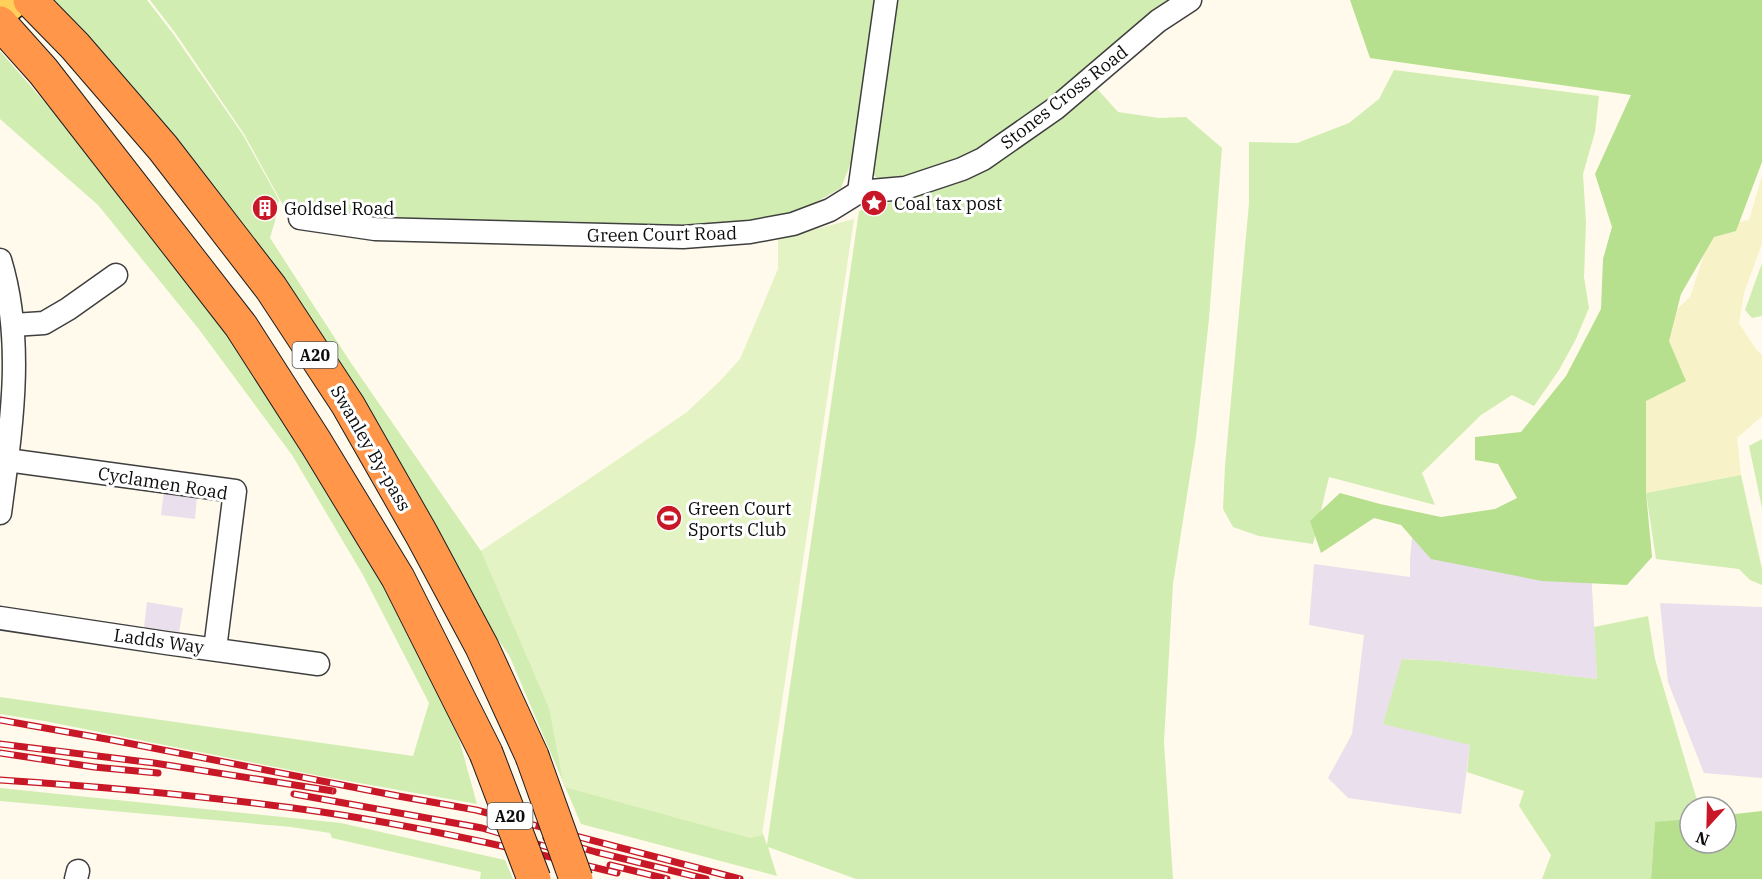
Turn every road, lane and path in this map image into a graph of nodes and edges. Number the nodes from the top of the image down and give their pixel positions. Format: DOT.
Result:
graph roads {
  1 [pos="18,0"];
  2 [pos="30,0"];
  3 [pos="886,0"];
  4 [pos="1190,0"];
  5 [pos="0,15"];
  6 [pos="0,23"];
  7 [pos="859,192"];
  8 [pos="300,218"];
  9 [pos="0,260"];
  10 [pos="116,275"];
  11 [pos="13,326"];
  12 [pos="7,460"];
  13 [pos="0,513"];
  14 [pos="0,618"];
  15 [pos="215,649"];
  16 [pos="318,664"];
  17 [pos="534,879"];
  18 [pos="576,879"];
  1 -- 5 [label="main road"];
  2 -- 18 [label="highway, Swanley By-pass / A20, bridge"];
  3 -- 7 [label="street"];
  4 -- 7 [label="street, Stones Cross Road"];
  6 -- 17 [label="highway, A20, bridge"];
  7 -- 8 [label="street, Green Court Road"];
  9 -- 11 [label="street"];
  10 -- 11 [label="street"];
  11 -- 12 [label="street"];
  12 -- 13 [label="street"];
  12 -- 15 [label="street, Cyclamen Road"];
  14 -- 15 [label="street, Ladds Way"];
  15 -- 16 [label="street, Ladds Way"];
}
